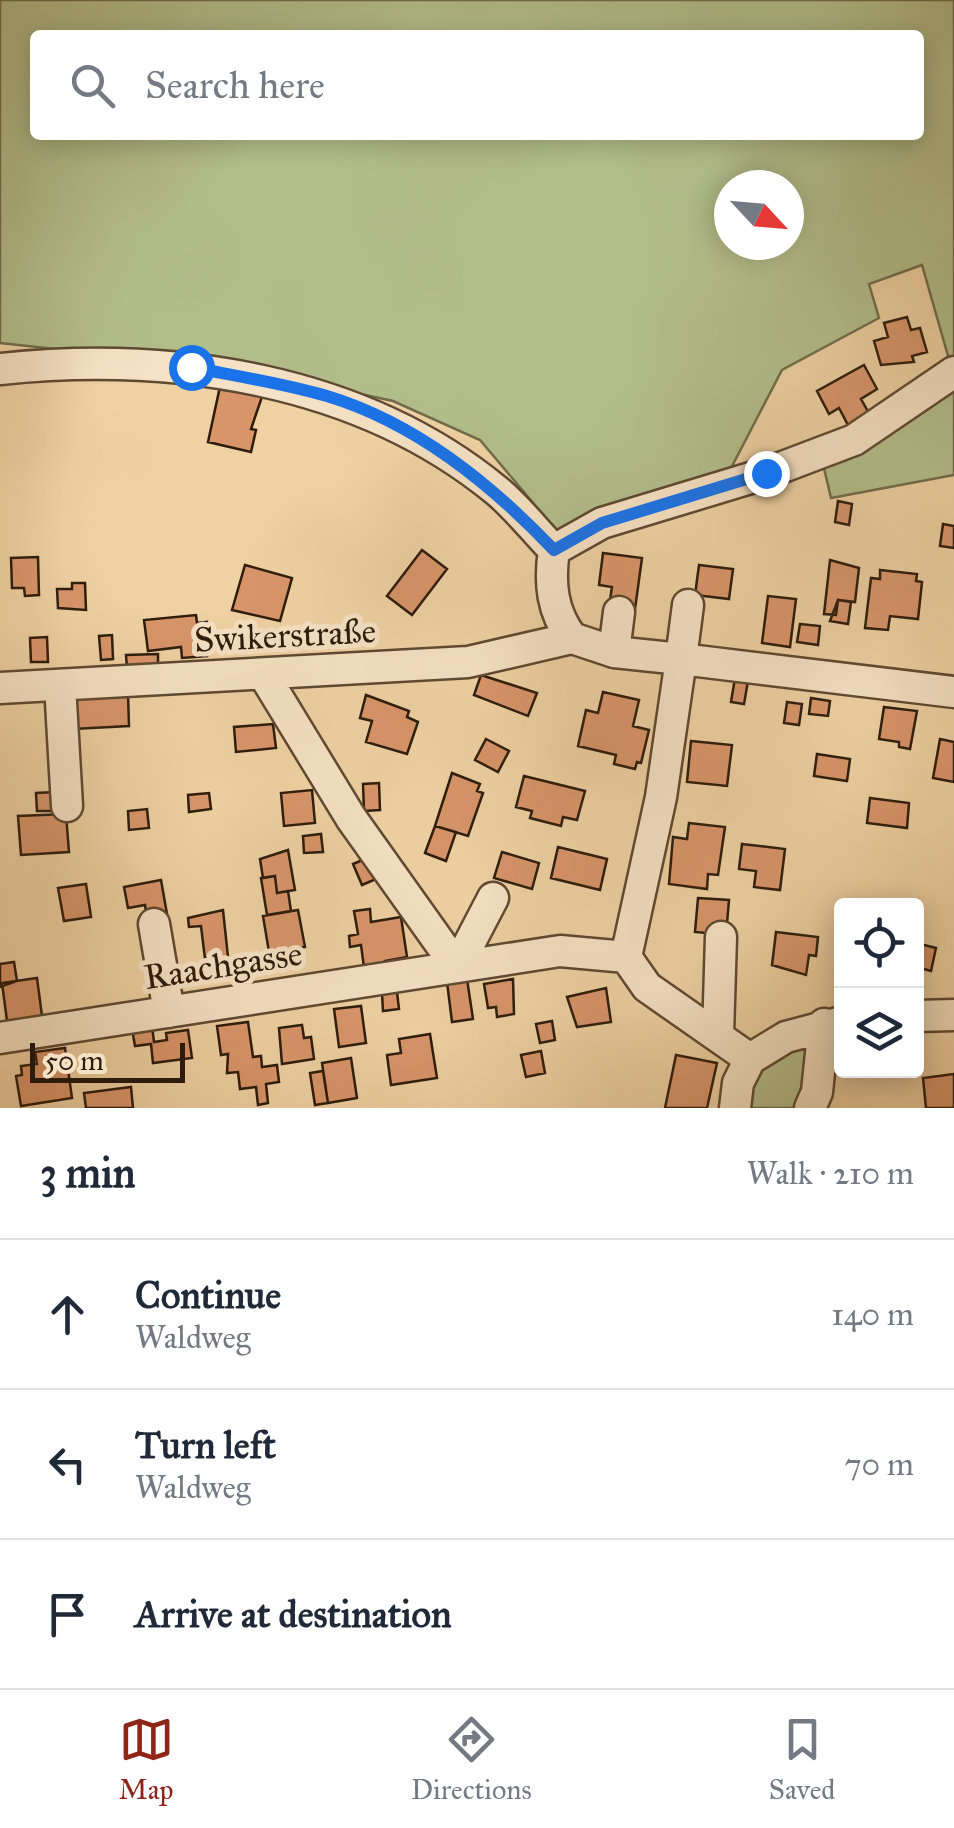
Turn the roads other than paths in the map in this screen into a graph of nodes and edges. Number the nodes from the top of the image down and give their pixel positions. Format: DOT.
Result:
graph roads {
  1 [pos="0,369"];
  2 [pos="954,372"];
  3 [pos="554,550"];
  4 [pos="688,605"];
  5 [pos="620,612"];
  6 [pos="572,638"];
  7 [pos="614,652"];
  8 [pos="681,659"];
  9 [pos="264,675"];
  10 [pos="60,684"];
  11 [pos="0,688"];
  12 [pos="954,692"];
  13 [pos="67,806"];
  14 [pos="493,898"];
  15 [pos="154,924"];
  16 [pos="722,937"];
  17 [pos="626,957"];
  18 [pos="457,967"];
  19 [pos="169,1012"];
  20 [pos="954,1015"];
  21 [pos="924,1016"];
  22 [pos="833,1023"];
  23 [pos="718,1035"];
  24 [pos="0,1038"];
  25 [pos="750,1059"];
  26 [pos="735,1108"];
  27 [pos="810,1108"];
  1 -- 3 [label="street"];
  2 -- 3 [label="street"];
  3 -- 6 [label="street"];
  4 -- 8 [label="street"];
  5 -- 7 [label="street"];
  6 -- 7 [label="street"];
  6 -- 9 [label="street, Swikerstraße"];
  7 -- 8 [label="street"];
  8 -- 12 [label="street"];
  8 -- 17 [label="street"];
  9 -- 10 [label="street, Swikerstraße"];
  9 -- 18 [label="street"];
  10 -- 11 [label="street, Swikerstraße"];
  10 -- 13 [label="street"];
  14 -- 18 [label="street"];
  15 -- 19 [label="street"];
  16 -- 23 [label="street"];
  17 -- 18 [label="street, Raachgasse"];
  17 -- 23 [label="street"];
  18 -- 19 [label="street, Raachgasse"];
  19 -- 24 [label="street, Raachgasse"];
  20 -- 21 [label="street"];
  22 -- 25 [label="street"];
  22 -- 27 [label="street"];
  23 -- 25 [label="street"];
  25 -- 26 [label="street"];
}
